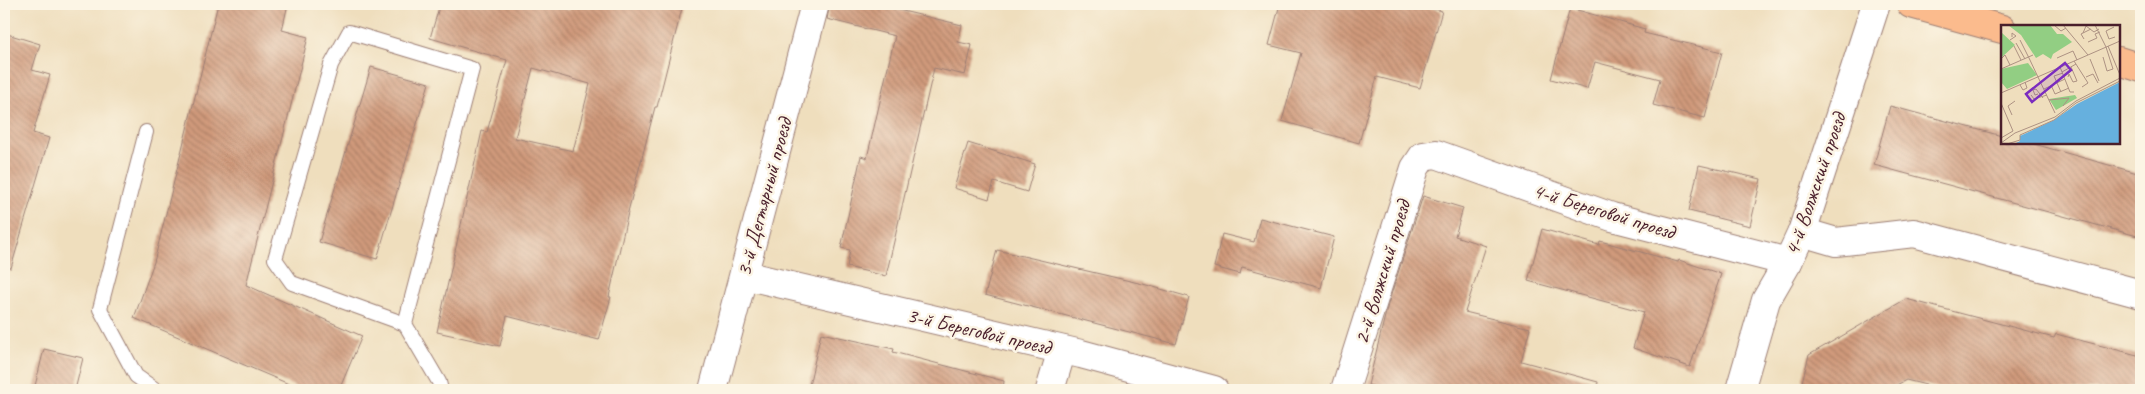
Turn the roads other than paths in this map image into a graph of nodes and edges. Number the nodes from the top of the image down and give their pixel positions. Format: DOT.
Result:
graph roads {
  1 [pos="815,4"];
  2 [pos="1876,4"];
  3 [pos="1911,4"];
  4 [pos="2001,29"];
  5 [pos="2120,61"];
  6 [pos="2141,68"];
  7 [pos="146,132"];
  8 [pos="1423,156"];
  9 [pos="1802,232"];
  10 [pos="1788,262"];
  11 [pos="744,275"];
  12 [pos="2141,294"];
  13 [pos="406,324"];
  14 [pos="1062,350"];
  15 [pos="156,390"];
  16 [pos="440,390"];
  17 [pos="713,390"];
  18 [pos="1050,390"];
  19 [pos="1214,390"];
  20 [pos="1345,390"];
  21 [pos="1740,390"];
  1 -- 11 [label="street, 3-й Дегтярный проезд"];
  2 -- 9 [label="street, 4-й Волжский проезд"];
  3 -- 4 [label="main road"];
  5 -- 6 [label="main road"];
  7 -- 15 [label="lane"];
  8 -- 10 [label="street, 4-й Береговой проезд"];
  8 -- 20 [label="street, 2-й Волжский проезд"];
  9 -- 10 [label="street, 4-й Волжский проезд"];
  9 -- 12 [label="street"];
  10 -- 21 [label="street, 4-й Волжский проезд"];
  11 -- 14 [label="street, 3-й Береговой проезд"];
  11 -- 17 [label="street, 3-й Дегтярный проезд"];
  13 -- 13 [label="lane"];
  13 -- 16 [label="lane"];
  14 -- 18 [label="street"];
  14 -- 19 [label="street, 3-й Береговой проезд"];
}
